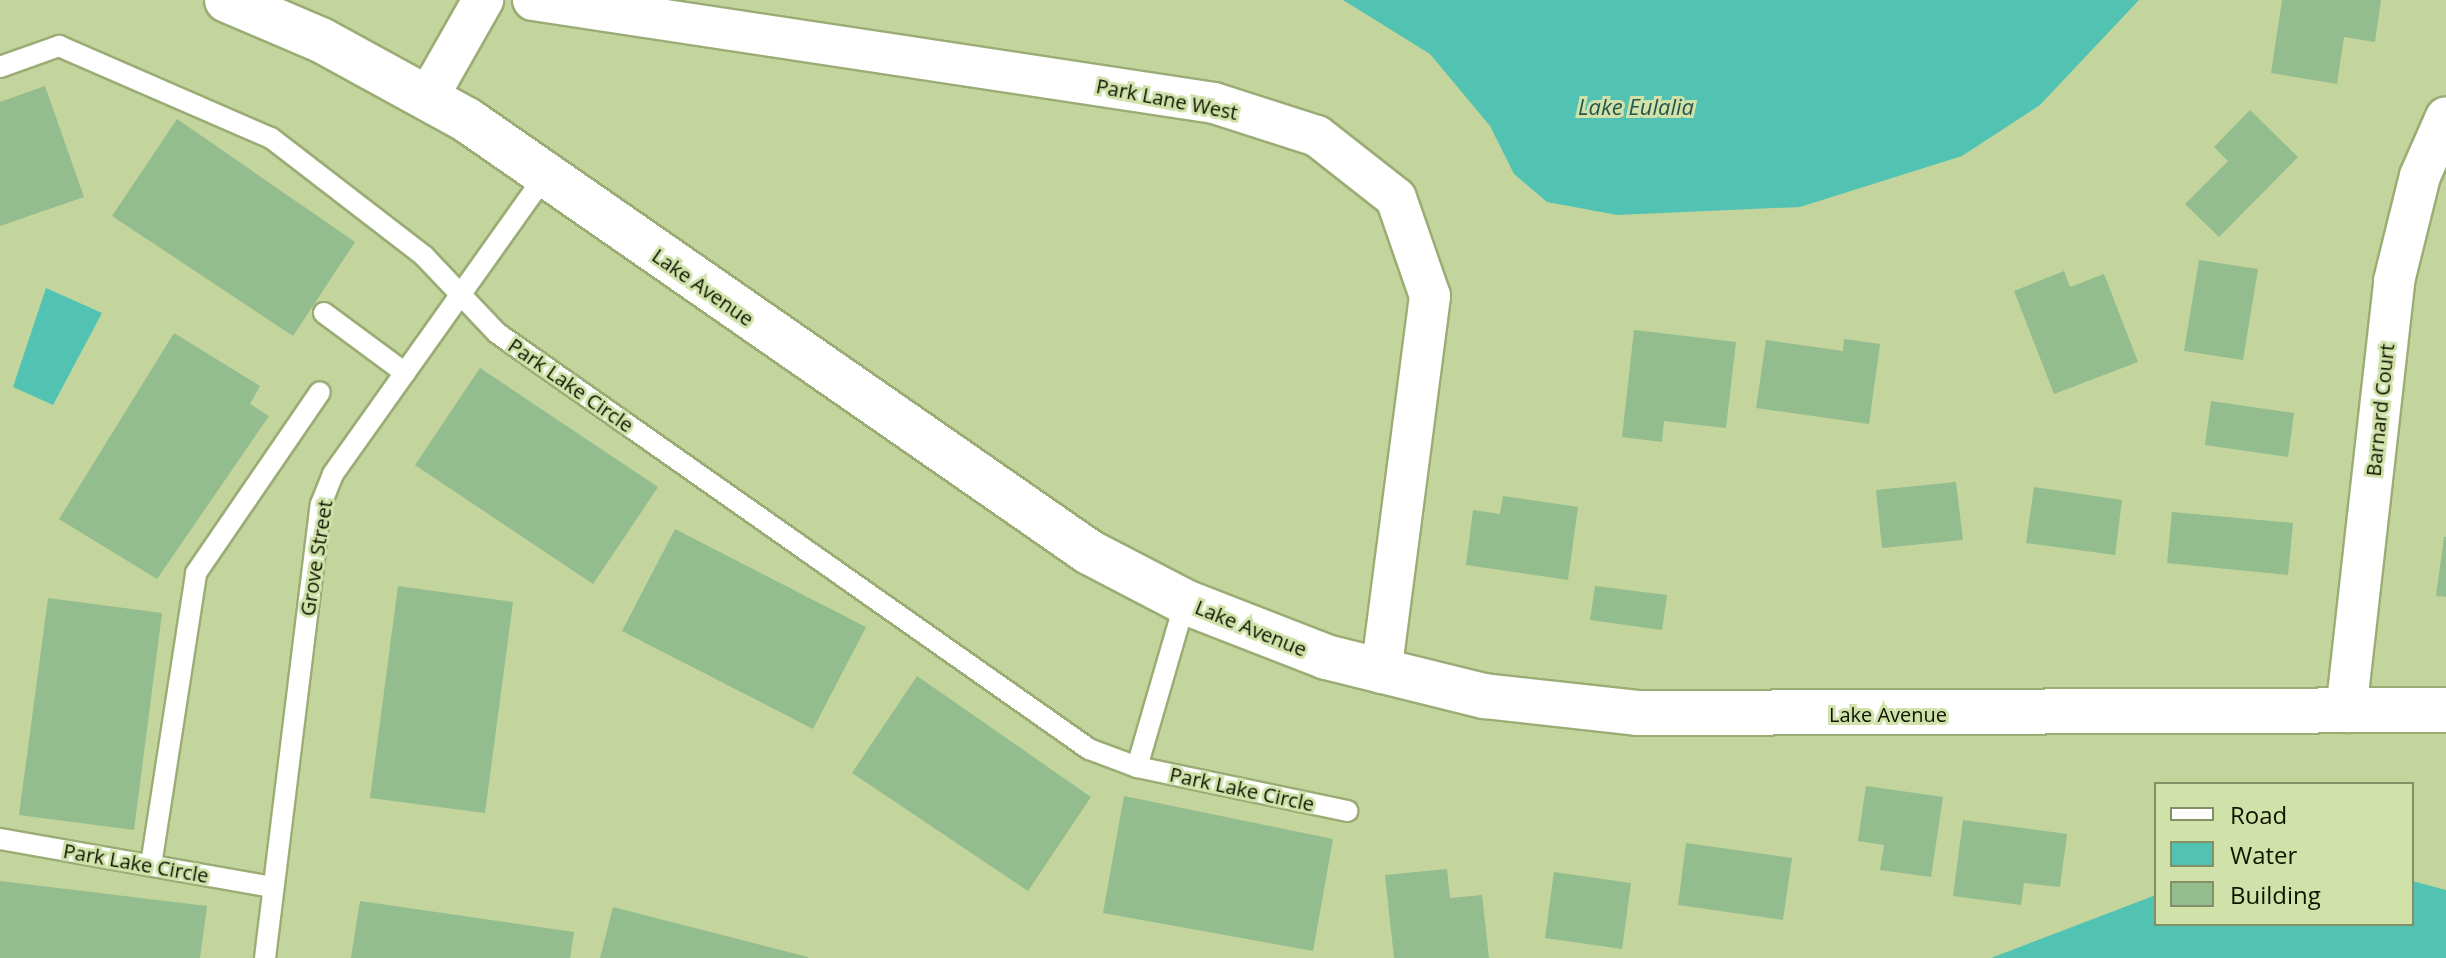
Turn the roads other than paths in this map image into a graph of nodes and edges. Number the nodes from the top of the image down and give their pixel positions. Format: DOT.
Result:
graph roads {
  1 [pos="227,0"];
  2 [pos="483,0"];
  3 [pos="533,0"];
  4 [pos="278,9"];
  5 [pos="0,67"];
  6 [pos="428,97"];
  7 [pos="2446,117"];
  8 [pos="545,176"];
  9 [pos="461,294"];
  10 [pos="324,313"];
  11 [pos="405,373"];
  12 [pos="320,392"];
  13 [pos="1185,602"];
  14 [pos="1381,673"];
  15 [pos="2446,710"];
  16 [pos="2346,712"];
  17 [pos="1137,767"];
  18 [pos="1347,811"];
  19 [pos="0,839"];
  20 [pos="151,865"];
  21 [pos="273,887"];
  22 [pos="265,958"];
  1 -- 4 [label="main road, Lake Avenue"];
  2 -- 6 [label="street"];
  3 -- 14 [label="street, Park Lane West"];
  4 -- 6 [label="main road, Lake Avenue"];
  5 -- 9 [label="lane, Park Lake Circle"];
  6 -- 8 [label="main road, Lake Avenue"];
  7 -- 16 [label="street, Barnard Court"];
  8 -- 9 [label="lane, Grove Street"];
  8 -- 13 [label="main road, Lake Avenue"];
  9 -- 11 [label="lane, Grove Street"];
  9 -- 17 [label="lane, Park Lake Circle"];
  10 -- 11 [label="lane"];
  11 -- 21 [label="lane, Grove Street"];
  12 -- 20 [label="lane"];
  13 -- 14 [label="main road, Lake Avenue"];
  13 -- 17 [label="lane"];
  14 -- 16 [label="main road, Lake Avenue"];
  15 -- 16 [label="main road, Lake Avenue"];
  17 -- 18 [label="lane, Park Lake Circle"];
  19 -- 20 [label="lane, Park Lake Circle"];
  20 -- 21 [label="lane, Park Lake Circle"];
  21 -- 22 [label="lane, Grove Street"];
}
